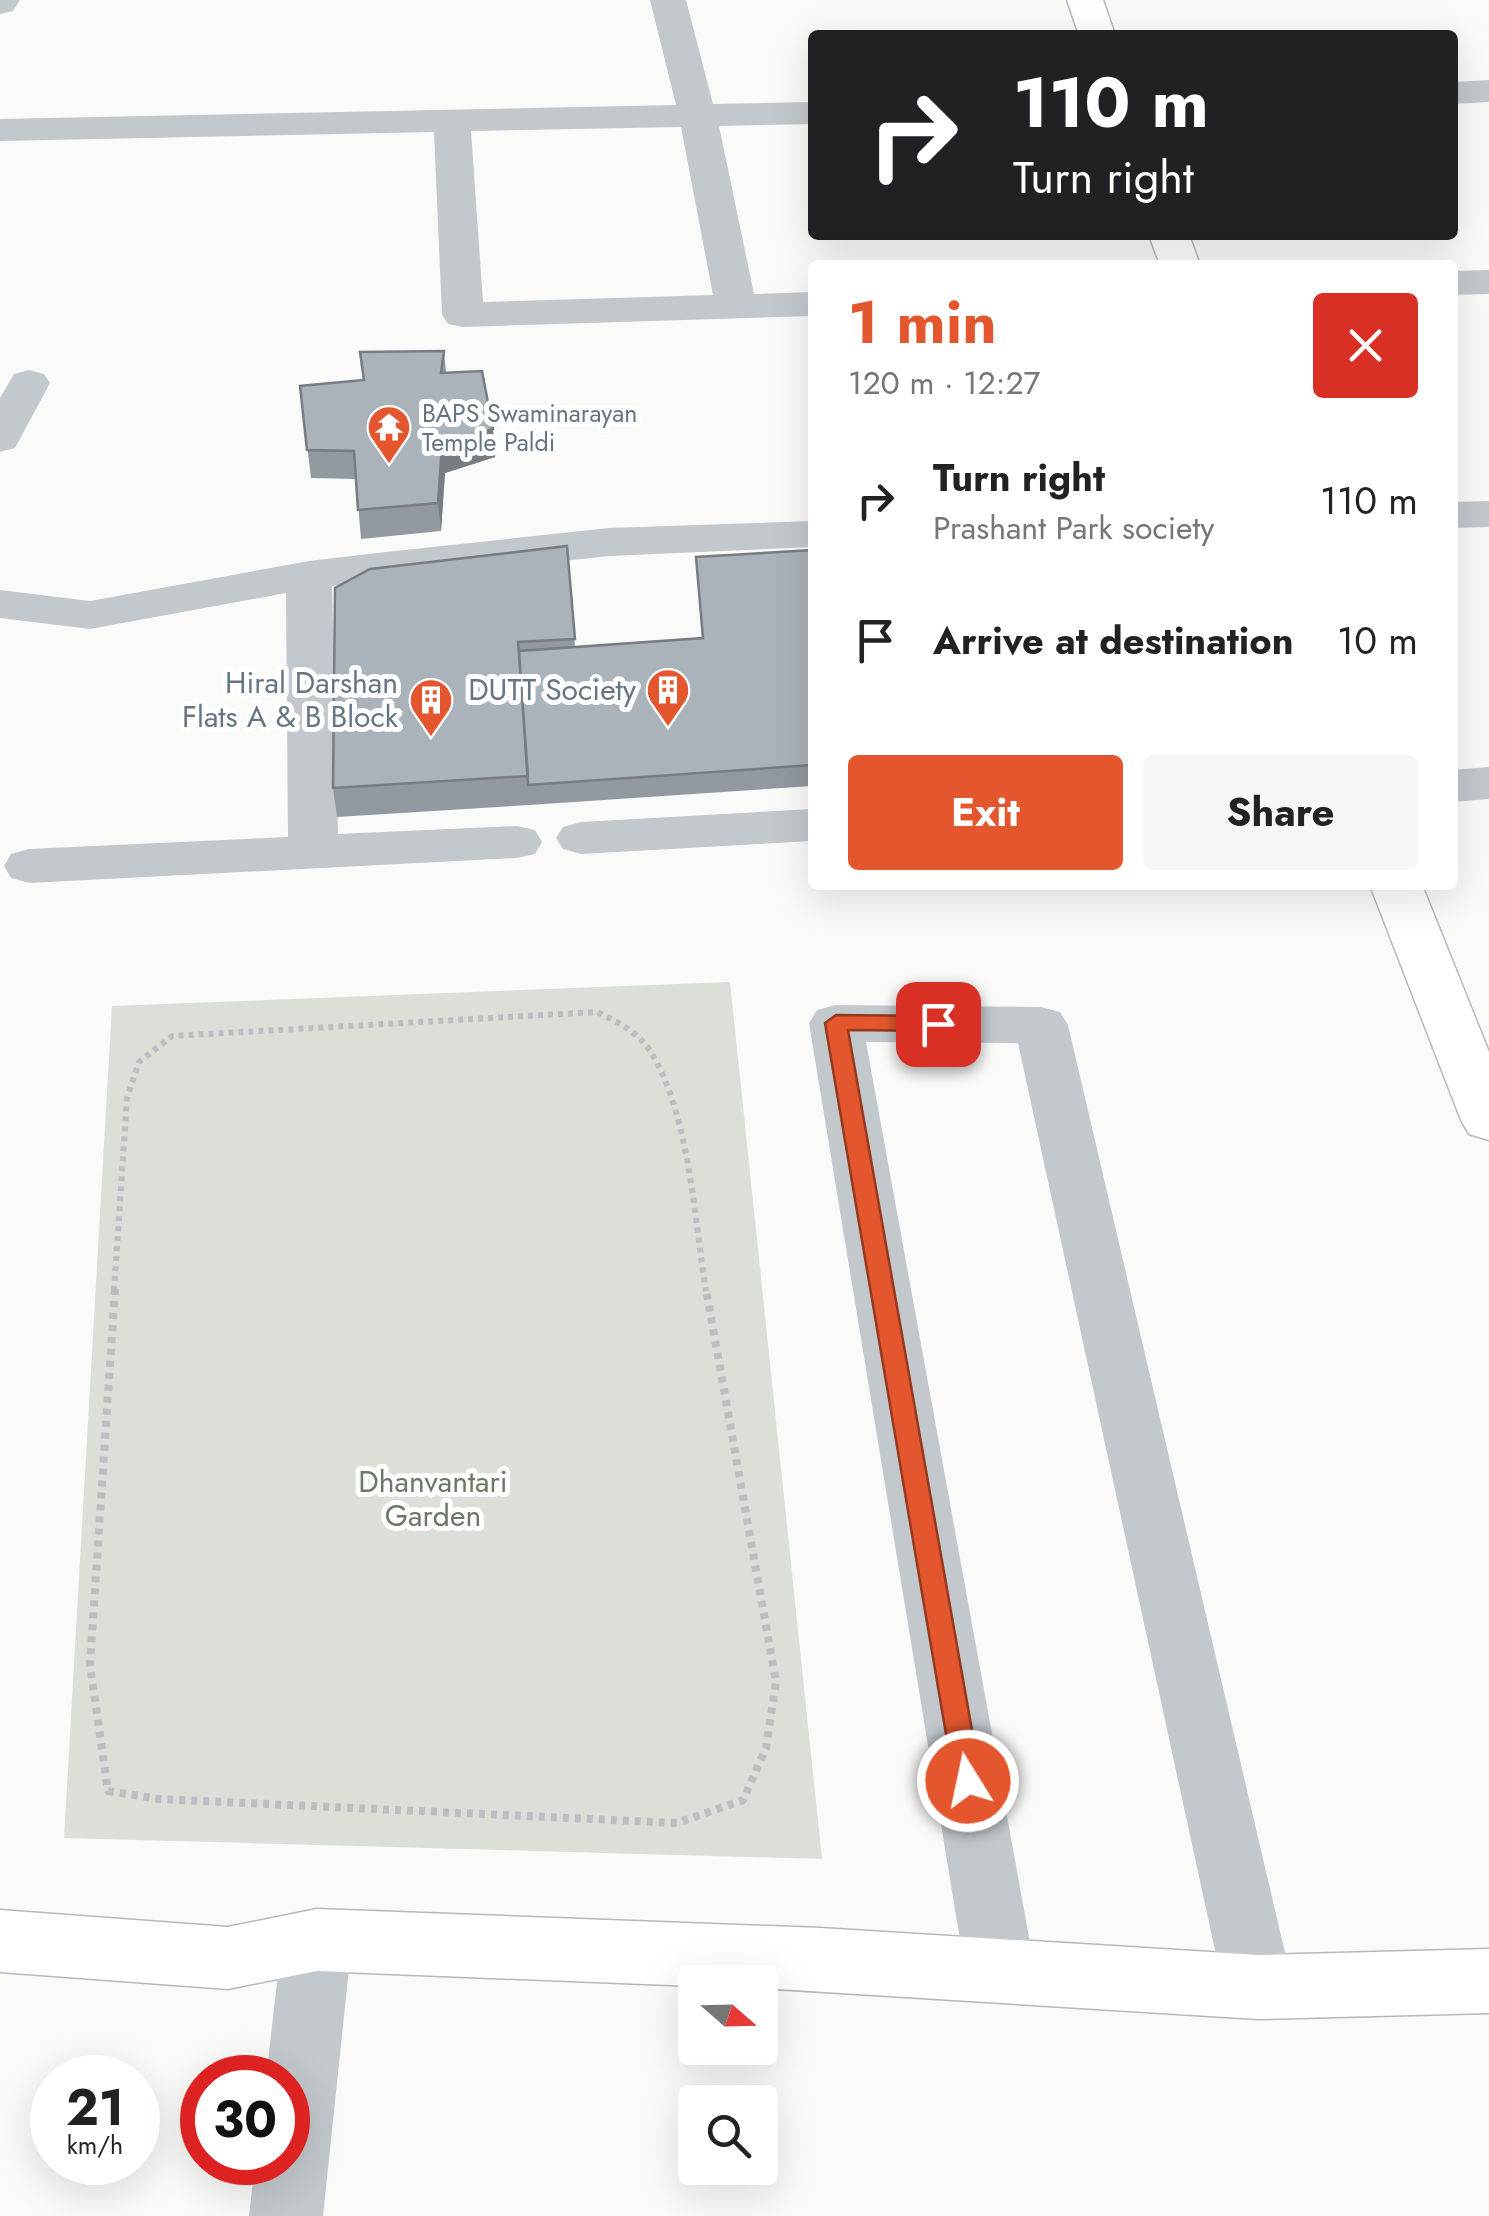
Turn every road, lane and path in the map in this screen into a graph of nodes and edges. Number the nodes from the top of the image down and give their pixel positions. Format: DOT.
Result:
graph roads {
  1 [pos="668,0"];
  2 [pos="1084,0"];
  3 [pos="1096,30"];
  4 [pos="1458,92"];
  5 [pos="1489,92"];
  6 [pos="808,113"];
  7 [pos="698,116"];
  8 [pos="452,124"];
  9 [pos="0,130"];
  10 [pos="1489,282"];
  11 [pos="1458,283"];
  12 [pos="808,304"];
  13 [pos="736,306"];
  14 [pos="29,383"];
  15 [pos="0,439"];
  16 [pos="1458,514"];
  17 [pos="1489,514"];
  18 [pos="808,534"];
  19 [pos="309,575"];
  20 [pos="0,604"];
  21 [pos="1489,783"];
  22 [pos="1458,786"];
  23 [pos="808,825"];
  24 [pos="581,838"];
  25 [pos="517,842"];
  26 [pos="313,851"];
  27 [pos="28,866"];
  28 [pos="1398,890"];
  29 [pos="628,1027"];
  30 [pos="1489,1120"];
  31 [pos="317,1940"];
  32 [pos="0,1941"];
  33 [pos="1000,1970"];
  34 [pos="1489,1981"];
  35 [pos="1258,1988"];
  36 [pos="286,2216"];
  1 -- 7 [label="street"];
  2 -- 3 [label="street"];
  4 -- 5 [label="street"];
  6 -- 7 [label="street"];
  7 -- 8 [label="street"];
  7 -- 13 [label="street"];
  8 -- 9 [label="street"];
  8 -- 13 [label="street"];
  10 -- 11 [label="street"];
  12 -- 13 [label="street"];
  14 -- 15 [label="street"];
  16 -- 17 [label="street"];
  18 -- 19 [label="street"];
  19 -- 20 [label="street"];
  19 -- 26 [label="street"];
  21 -- 22 [label="street"];
  23 -- 24 [label="street"];
  25 -- 26 [label="street"];
  26 -- 27 [label="street"];
  28 -- 30 [label="street"];
  29 -- 29 [label="path"];
  31 -- 32 [label="street"];
  31 -- 33 [label="street"];
  31 -- 36 [label="street"];
  33 -- 35 [label="street"];
  33 -- 35 [label="street"];
  34 -- 35 [label="street"];
}
